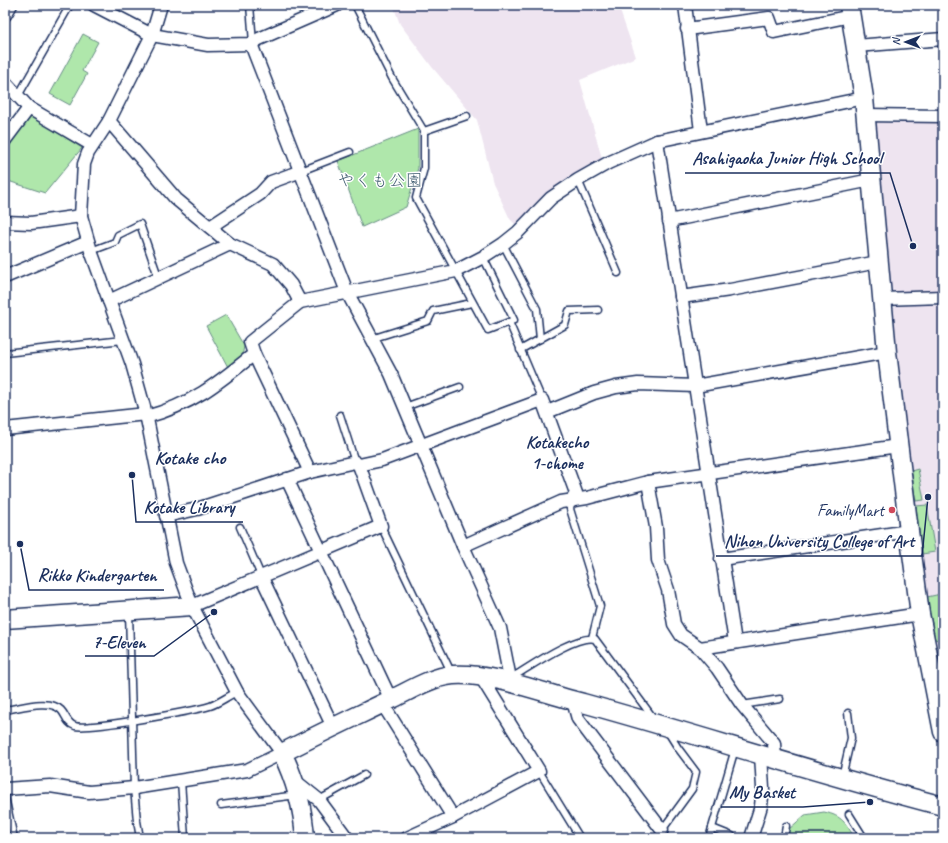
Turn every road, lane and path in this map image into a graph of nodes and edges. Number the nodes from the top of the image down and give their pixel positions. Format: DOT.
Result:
graph roads {
  1 [pos="11,5"];
  2 [pos="70,5"];
  3 [pos="94,5"];
  4 [pos="161,5"];
  5 [pos="250,5"];
  6 [pos="337,5"];
  7 [pos="355,5"];
  8 [pos="685,5"];
  9 [pos="850,10"];
  10 [pos="5,15"];
  11 [pos="687,29"];
  12 [pos="152,35"];
  13 [pos="943,39"];
  14 [pos="252,43"];
  15 [pos="856,46"];
  16 [pos="5,82"];
  17 [pos="18,96"];
  18 [pos="864,107"];
  19 [pos="28,108"];
  20 [pos="467,116"];
  21 [pos="943,116"];
  22 [pos="109,121"];
  23 [pos="424,131"];
  24 [pos="701,131"];
  25 [pos="5,140"];
  26 [pos="657,141"];
  27 [pos="92,145"];
  28 [pos="350,152"];
  29 [pos="301,171"];
  30 [pos="578,180"];
  31 [pos="871,180"];
  32 [pos="81,216"];
  33 [pos="669,221"];
  34 [pos="5,222"];
  35 [pos="210,228"];
  36 [pos="230,244"];
  37 [pos="503,244"];
  38 [pos="90,246"];
  39 [pos="483,257"];
  40 [pos="878,262"];
  41 [pos="456,271"];
  42 [pos="618,273"];
  43 [pos="5,276"];
  44 [pos="159,279"];
  45 [pos="347,292"];
  46 [pos="681,297"];
  47 [pos="943,297"];
  48 [pos="882,299"];
  49 [pos="109,301"];
  50 [pos="300,302"];
  51 [pos="472,303"];
  52 [pos="598,310"];
  53 [pos="509,322"];
  54 [pos="371,339"];
  55 [pos="540,339"];
  56 [pos="123,340"];
  57 [pos="520,350"];
  58 [pos="887,352"];
  59 [pos="5,353"];
  60 [pos="254,354"];
  61 [pos="695,386"];
  62 [pos="460,387"];
  63 [pos="542,400"];
  64 [pos="405,408"];
  65 [pos="547,412"];
  66 [pos="146,415"];
  67 [pos="340,415"];
  68 [pos="5,429"];
  69 [pos="421,446"];
  70 [pos="898,446"];
  71 [pos="357,464"];
  72 [pos="310,472"];
  73 [pos="709,473"];
  74 [pos="287,480"];
  75 [pos="648,482"];
  76 [pos="572,501"];
  77 [pos="166,516"];
  78 [pos="381,526"];
  79 [pos="240,527"];
  80 [pos="908,531"];
  81 [pos="463,546"];
  82 [pos="321,553"];
  83 [pos="721,559"];
  84 [pos="262,578"];
  85 [pos="192,606"];
  86 [pos="129,611"];
  87 [pos="920,614"];
  88 [pos="5,619"];
  89 [pos="592,638"];
  90 [pos="735,642"];
  91 [pos="700,648"];
  92 [pos="452,675"];
  93 [pos="481,677"];
  94 [pos="511,684"];
  95 [pos="237,692"];
  96 [pos="780,700"];
  97 [pos="573,701"];
  98 [pos="387,702"];
  99 [pos="742,705"];
  100 [pos="5,710"];
  101 [pos="848,713"];
  102 [pos="132,720"];
  103 [pos="661,724"];
  104 [pos="333,727"];
  105 [pos="943,732"];
  106 [pos="736,747"];
  107 [pos="282,753"];
  108 [pos="768,757"];
  109 [pos="539,771"];
  110 [pos="364,775"];
  111 [pos="841,778"];
  112 [pos="181,781"];
  113 [pos="134,788"];
  114 [pos="296,788"];
  115 [pos="5,789"];
  116 [pos="5,797"];
  117 [pos="318,800"];
  118 [pos="221,805"];
  119 [pos="943,806"];
  120 [pos="849,814"];
  121 [pos="453,817"];
  122 [pos="786,826"];
  123 [pos="712,828"];
  124 [pos="660,836"];
  125 [pos="732,836"];
  126 [pos="578,837"];
  127 [pos="14,838"];
  128 [pos="140,838"];
  129 [pos="185,838"];
  130 [pos="305,838"];
  131 [pos="347,838"];
  132 [pos="408,838"];
  133 [pos="709,838"];
  134 [pos="751,838"];
  135 [pos="784,838"];
  136 [pos="864,838"];
  1 -- 10 [label="street"];
  2 -- 17 [label="lane"];
  3 -- 12 [label="street"];
  4 -- 12 [label="street"];
  5 -- 14 [label="lane"];
  6 -- 14 [label="street"];
  7 -- 23 [label="lane"];
  8 -- 11 [label="street"];
  9 -- 11 [label="street"];
  9 -- 15 [label="street"];
  11 -- 24 [label="street"];
  12 -- 14 [label="street"];
  12 -- 22 [label="street"];
  13 -- 15 [label="street"];
  14 -- 29 [label="street"];
  15 -- 18 [label="street"];
  16 -- 17 [label="street"];
  17 -- 19 [label="street"];
  18 -- 21 [label="street"];
  18 -- 24 [label="street"];
  18 -- 31 [label="street"];
  19 -- 25 [label="street"];
  19 -- 27 [label="street"];
  20 -- 23 [label="lane"];
  22 -- 27 [label="street"];
  22 -- 35 [label="street"];
  23 -- 41 [label="lane"];
  24 -- 26 [label="street"];
  26 -- 30 [label="street"];
  26 -- 33 [label="street"];
  27 -- 32 [label="street"];
  28 -- 29 [label="lane"];
  29 -- 35 [label="street"];
  29 -- 45 [label="street"];
  30 -- 37 [label="street"];
  30 -- 42 [label="lane"];
  31 -- 33 [label="street"];
  31 -- 40 [label="street"];
  32 -- 34 [label="street"];
  32 -- 38 [label="street"];
  33 -- 46 [label="street"];
  35 -- 36 [label="street"];
  36 -- 44 [label="street"];
  36 -- 50 [label="street"];
  37 -- 39 [label="street"];
  37 -- 55 [label="lane"];
  38 -- 43 [label="street"];
  38 -- 44 [label="lane"];
  38 -- 49 [label="street"];
  39 -- 41 [label="street"];
  39 -- 53 [label="lane"];
  40 -- 46 [label="street"];
  40 -- 48 [label="street"];
  41 -- 45 [label="street"];
  41 -- 51 [label="lane"];
  44 -- 49 [label="street"];
  45 -- 50 [label="street"];
  45 -- 54 [label="street"];
  46 -- 61 [label="street"];
  47 -- 48 [label="street"];
  48 -- 58 [label="street"];
  49 -- 56 [label="street"];
  50 -- 60 [label="street"];
  51 -- 53 [label="lane"];
  51 -- 54 [label="lane"];
  52 -- 55 [label="lane"];
  53 -- 57 [label="lane"];
  54 -- 64 [label="street"];
  55 -- 57 [label="lane"];
  56 -- 59 [label="lane"];
  56 -- 66 [label="street"];
  57 -- 63 [label="lane"];
  58 -- 61 [label="street"];
  58 -- 70 [label="street"];
  60 -- 66 [label="street"];
  60 -- 72 [label="street"];
  61 -- 65 [label="street"];
  61 -- 73 [label="street"];
  62 -- 64 [label="lane"];
  63 -- 65 [label="street"];
  63 -- 69 [label="street"];
  64 -- 69 [label="street"];
  65 -- 76 [label="street"];
  66 -- 68 [label="street"];
  66 -- 77 [label="street"];
  67 -- 71 [label="lane"];
  69 -- 71 [label="street"];
  69 -- 81 [label="street"];
  70 -- 73 [label="street"];
  70 -- 80 [label="street"];
  71 -- 72 [label="street"];
  71 -- 78 [label="street"];
  72 -- 74 [label="street"];
  73 -- 75 [label="street"];
  73 -- 83 [label="street"];
  74 -- 77 [label="street"];
  74 -- 82 [label="street"];
  75 -- 76 [label="street"];
  75 -- 91 [label="street"];
  76 -- 81 [label="street"];
  76 -- 89 [label="lane"];
  77 -- 85 [label="street"];
  78 -- 82 [label="street"];
  78 -- 92 [label="lane"];
  79 -- 84 [label="lane"];
  80 -- 83 [label="street"];
  80 -- 87 [label="street"];
  81 -- 94 [label="street"];
  82 -- 84 [label="street"];
  82 -- 98 [label="street"];
  83 -- 90 [label="street"];
  84 -- 85 [label="street"];
  84 -- 104 [label="street"];
  85 -- 86 [label="street"];
  85 -- 95 [label="street"];
  86 -- 88 [label="street"];
  86 -- 102 [label="lane"];
  87 -- 90 [label="street"];
  87 -- 105 [label="street"];
  89 -- 94 [label="lane"];
  89 -- 103 [label="lane"];
  90 -- 91 [label="street"];
  91 -- 99 [label="street"];
  92 -- 93 [label="street"];
  92 -- 98 [label="street"];
  93 -- 94 [label="street"];
  93 -- 109 [label="street"];
  94 -- 97 [label="street"];
  95 -- 102 [label="lane"];
  95 -- 107 [label="street"];
  96 -- 99 [label="lane"];
  97 -- 103 [label="street"];
  97 -- 124 [label="street"];
  98 -- 104 [label="street"];
  98 -- 121 [label="street"];
  99 -- 108 [label="street"];
  100 -- 102 [label="lane"];
  101 -- 111 [label="lane"];
  102 -- 113 [label="lane"];
  103 -- 106 [label="street"];
  103 -- 124 [label="lane"];
  104 -- 107 [label="street"];
  106 -- 108 [label="street"];
  106 -- 123 [label="lane"];
  107 -- 112 [label="street"];
  107 -- 114 [label="street"];
  108 -- 111 [label="street"];
  108 -- 134 [label="street"];
  109 -- 121 [label="street"];
  109 -- 126 [label="lane"];
  110 -- 117 [label="lane"];
  111 -- 119 [label="street"];
  112 -- 113 [label="street"];
  112 -- 129 [label="lane"];
  113 -- 115 [label="street"];
  113 -- 128 [label="lane"];
  114 -- 117 [label="street"];
  114 -- 118 [label="lane"];
  114 -- 130 [label="street"];
  116 -- 127 [label="lane"];
  117 -- 131 [label="street"];
  120 -- 136 [label="lane"];
  121 -- 132 [label="street"];
  122 -- 135 [label="lane"];
  123 -- 125 [label="lane"];
  123 -- 133 [label="lane"];
}
